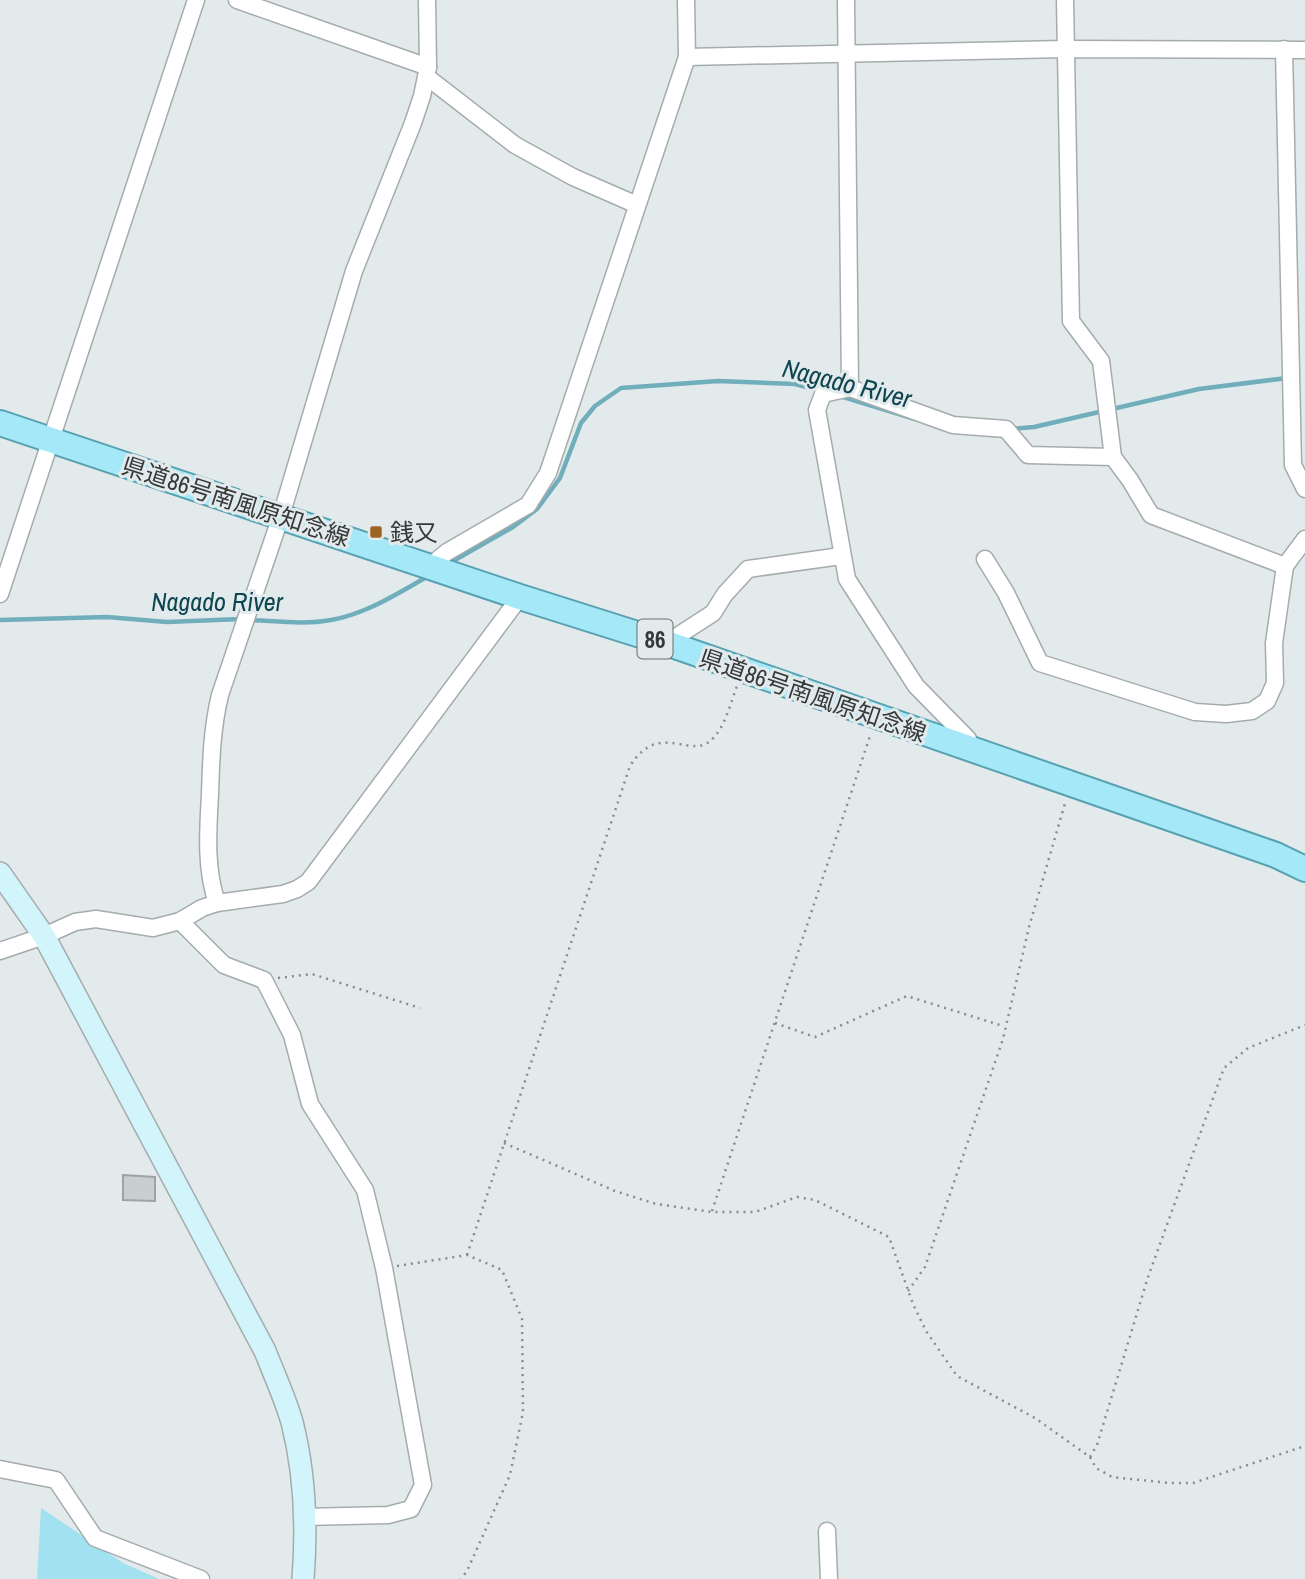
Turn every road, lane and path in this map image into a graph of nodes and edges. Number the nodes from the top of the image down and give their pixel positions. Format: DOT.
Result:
graph roads {
  1 [pos="196,0"];
  2 [pos="237,0"];
  3 [pos="427,0"];
  4 [pos="686,0"];
  5 [pos="846,0"];
  6 [pos="1065,0"];
  7 [pos="1284,49"];
  8 [pos="1065,50"];
  9 [pos="1305,50"];
  10 [pos="847,54"];
  11 [pos="687,57"];
  12 [pos="428,72"];
  13 [pos="637,205"];
  14 [pos="850,388"];
  15 [pos="0,423"];
  16 [pos="51,440"];
  17 [pos="1113,457"];
  18 [pos="1305,489"];
  19 [pos="281,516"];
  20 [pos="1305,539"];
  21 [pos="841,556"];
  22 [pos="985,559"];
  23 [pos="430,566"];
  24 [pos="1285,566"];
  25 [pos="0,594"];
  26 [pos="520,597"];
  27 [pos="672,645"];
  28 [pos="744,671"];
  29 [pos="877,716"];
  30 [pos="970,750"];
  31 [pos="1071,784"];
  32 [pos="1305,869"];
  33 [pos="0,873"];
  34 [pos="217,903"];
  35 [pos="180,920"];
  36 [pos="44,936"];
  37 [pos="0,951"];
  38 [pos="264,979"];
  39 [pos="420,1008"];
  40 [pos="775,1023"];
  41 [pos="1305,1025"];
  42 [pos="1005,1027"];
  43 [pos="504,1143"];
  44 [pos="712,1212"];
  45 [pos="467,1255"];
  46 [pos="384,1268"];
  47 [pos="908,1291"];
  48 [pos="1305,1446"];
  49 [pos="1090,1457"];
  50 [pos="0,1469"];
  51 [pos="304,1517"];
  52 [pos="827,1531"];
  53 [pos="201,1579"];
  54 [pos="303,1579"];
  55 [pos="461,1579"];
  56 [pos="829,1579"];
  1 -- 16 [label="street"];
  2 -- 12 [label="street"];
  3 -- 12 [label="street"];
  4 -- 11 [label="street"];
  5 -- 10 [label="street"];
  6 -- 8 [label="street"];
  7 -- 8 [label="street"];
  7 -- 9 [label="street"];
  7 -- 18 [label="street"];
  8 -- 10 [label="street"];
  8 -- 17 [label="street"];
  10 -- 11 [label="street"];
  10 -- 14 [label="street"];
  11 -- 13 [label="street"];
  12 -- 13 [label="street"];
  12 -- 19 [label="street"];
  13 -- 23 [label="street"];
  14 -- 17 [label="street"];
  14 -- 21 [label="street"];
  15 -- 16 [label="main road, 県道86号南風原知念線 / 86"];
  16 -- 19 [label="main road, 県道86号南風原知念線 / 86"];
  16 -- 25 [label="street"];
  17 -- 24 [label="street"];
  19 -- 23 [label="main road, 県道86号南風原知念線 / 86"];
  19 -- 34 [label="street"];
  20 -- 24 [label="street"];
  21 -- 27 [label="street"];
  21 -- 30 [label="street"];
  22 -- 24 [label="street"];
  23 -- 26 [label="main road, 県道86号南風原知念線 / 86"];
  26 -- 27 [label="main road, 県道86号南風原知念線 / 86"];
  26 -- 34 [label="street"];
  27 -- 28 [label="main road, 県道86号南風原知念線 / 86"];
  28 -- 29 [label="main road, 県道86号南風原知念線 / 86"];
  28 -- 43 [label="path"];
  29 -- 30 [label="main road, 県道86号南風原知念線 / 86"];
  29 -- 40 [label="path"];
  30 -- 31 [label="main road, 県道86号南風原知念線 / 86"];
  31 -- 32 [label="main road, 県道86号南風原知念線 / 86"];
  31 -- 42 [label="path"];
  33 -- 36 [label="street"];
  34 -- 35 [label="street"];
  35 -- 36 [label="street"];
  35 -- 38 [label="street"];
  36 -- 37 [label="street"];
  36 -- 51 [label="street"];
  38 -- 39 [label="path"];
  38 -- 46 [label="street"];
  40 -- 42 [label="path"];
  40 -- 44 [label="path"];
  41 -- 49 [label="path"];
  42 -- 47 [label="path"];
  43 -- 44 [label="path"];
  43 -- 45 [label="path"];
  44 -- 47 [label="path"];
  45 -- 46 [label="path"];
  45 -- 55 [label="path"];
  46 -- 51 [label="street"];
  47 -- 49 [label="path"];
  48 -- 49 [label="path"];
  50 -- 53 [label="street"];
  51 -- 54 [label="street"];
  52 -- 56 [label="street"];
}
